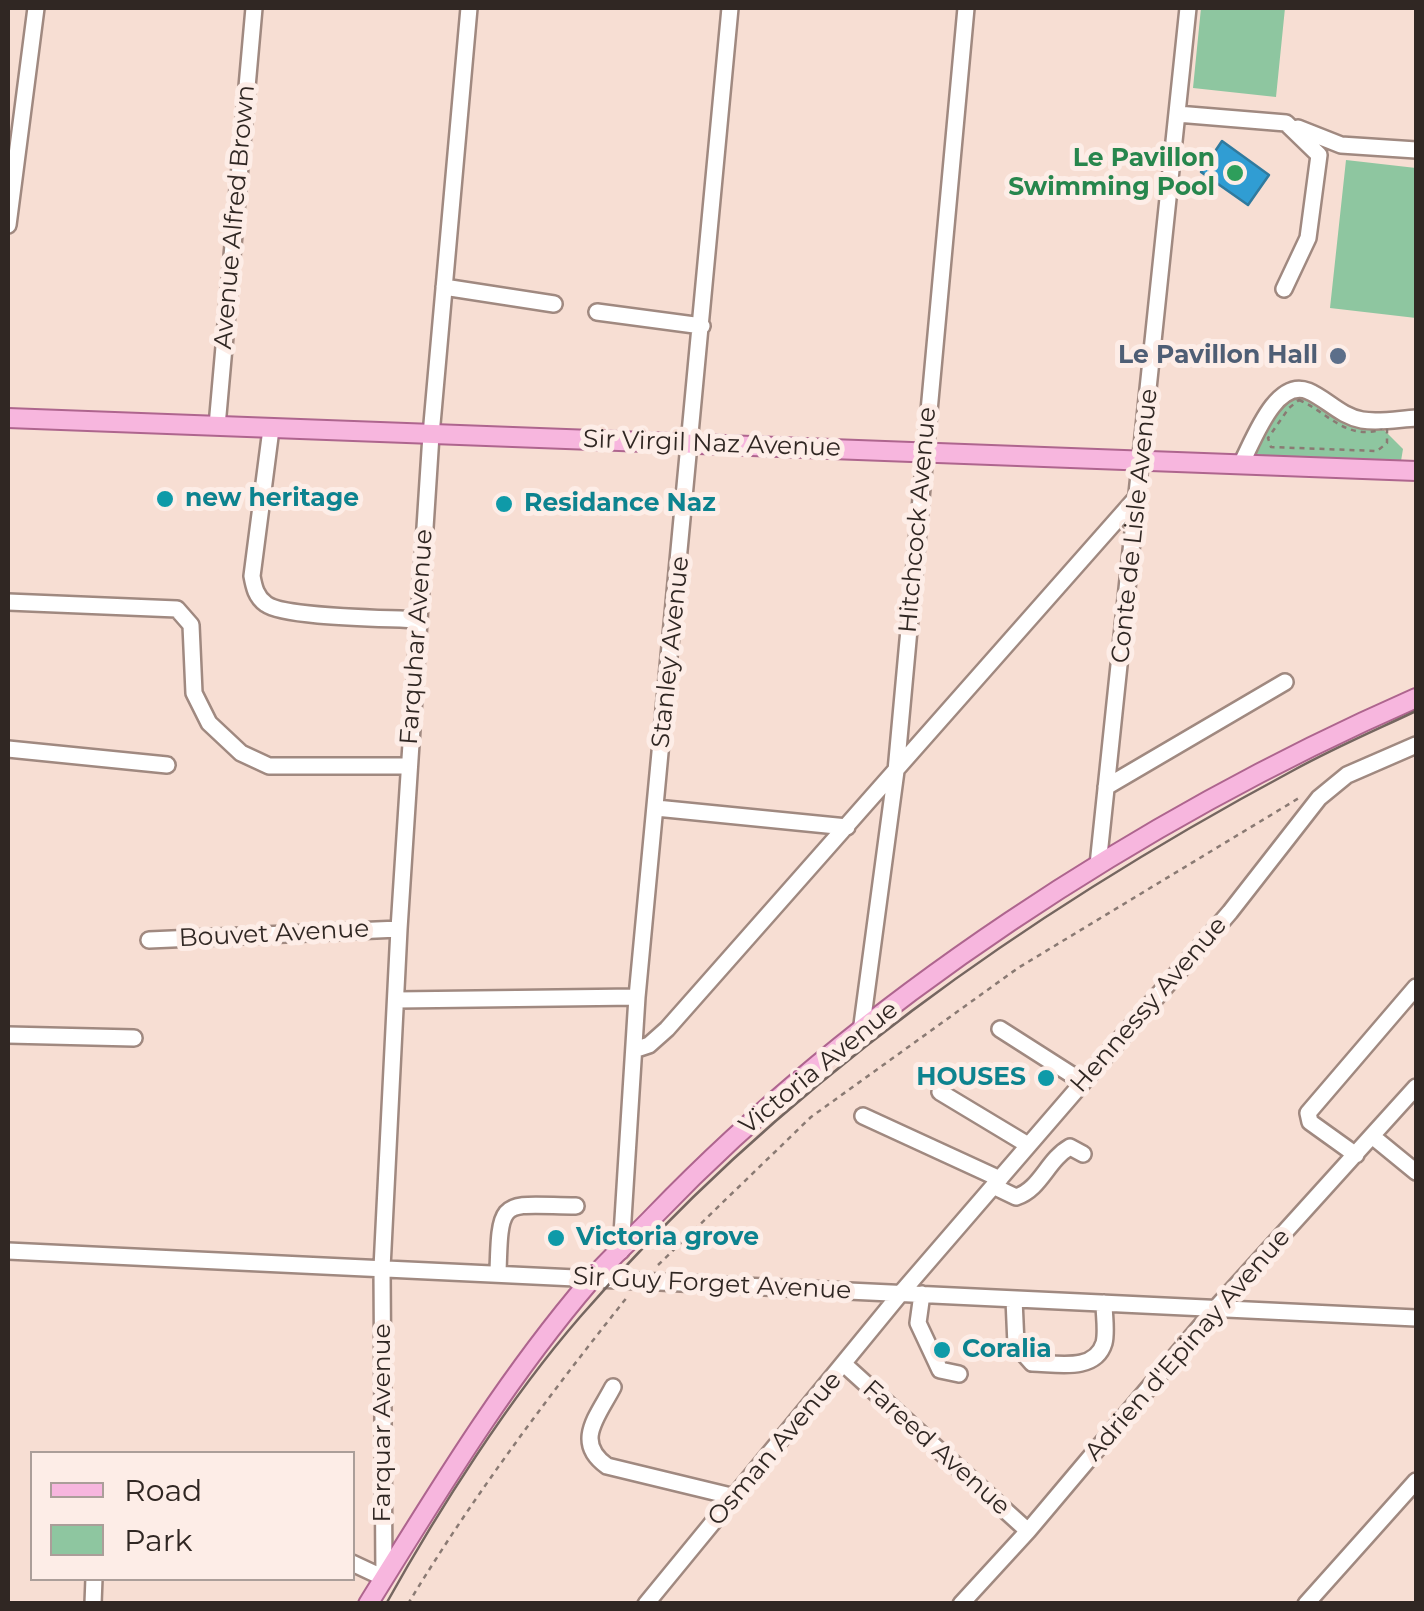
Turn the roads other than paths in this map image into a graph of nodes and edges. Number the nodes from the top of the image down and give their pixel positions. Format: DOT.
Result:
graph roads {
  1 [pos="36,8"];
  2 [pos="254,8"];
  3 [pos="468,8"];
  4 [pos="730,8"];
  5 [pos="966,8"];
  6 [pos="1188,8"];
  7 [pos="1177,114"];
  8 [pos="1290,125"];
  9 [pos="1416,150"];
  10 [pos="8,225"];
  11 [pos="444,287"];
  12 [pos="1284,290"];
  13 [pos="554,304"];
  14 [pos="596,312"];
  15 [pos="702,326"];
  16 [pos="8,418"];
  17 [pos="1416,418"];
  18 [pos="217,426"];
  19 [pos="272,428"];
  20 [pos="431,434"];
  21 [pos="691,442"];
  22 [pos="924,452"];
  23 [pos="1142,460"];
  24 [pos="1241,464"];
  25 [pos="1416,471"];
  26 [pos="1137,497"];
  27 [pos="8,602"];
  28 [pos="418,620"];
  29 [pos="1285,682"];
  30 [pos="1416,698"];
  31 [pos="1416,745"];
  32 [pos="8,749"];
  33 [pos="167,764"];
  34 [pos="409,766"];
  35 [pos="896,772"];
  36 [pos="1106,787"];
  37 [pos="656,808"];
  38 [pos="847,826"];
  39 [pos="1098,865"];
  40 [pos="399,928"];
  41 [pos="149,940"];
  42 [pos="1416,988"];
  43 [pos="637,997"];
  44 [pos="397,1000"];
  45 [pos="1000,1029"];
  46 [pos="861,1032"];
  47 [pos="8,1035"];
  48 [pos="134,1038"];
  49 [pos="634,1050"];
  50 [pos="1083,1082"];
  51 [pos="1416,1086"];
  52 [pos="940,1092"];
  53 [pos="863,1116"];
  54 [pos="1372,1136"];
  55 [pos="1028,1146"];
  56 [pos="1083,1154"];
  57 [pos="1356,1155"];
  58 [pos="1416,1172"];
  59 [pos="996,1183"];
  60 [pos="576,1206"];
  61 [pos="8,1251"];
  62 [pos="621,1251"];
  63 [pos="382,1268"];
  64 [pos="498,1274"];
  65 [pos="592,1278"];
  66 [pos="902,1293"];
  67 [pos="922,1294"];
  68 [pos="1014,1298"];
  69 [pos="1104,1303"];
  70 [pos="1216,1308"];
  71 [pos="1416,1318"];
  72 [pos="845,1365"];
  73 [pos="958,1374"];
  74 [pos="613,1387"];
  75 [pos="1416,1481"];
  76 [pos="734,1497"];
  77 [pos="1028,1532"];
  78 [pos="355,1564"];
  79 [pos="384,1578"];
  80 [pos="368,1604"];
  81 [pos="646,1604"];
  82 [pos="961,1604"];
  83 [pos="1306,1604"];
  1 -- 10 [label="street"];
  2 -- 18 [label="street, Avenue Alfred Brown"];
  3 -- 11 [label="street, Farquhar Avenue"];
  4 -- 15 [label="street, Stanley Avenue"];
  5 -- 22 [label="street, Hitchcock Avenue"];
  6 -- 7 [label="street, Conte de Lisle Avenue"];
  7 -- 8 [label="street"];
  7 -- 23 [label="street, Conte de Lisle Avenue"];
  8 -- 9 [label="street"];
  8 -- 12 [label="street"];
  11 -- 13 [label="street"];
  11 -- 20 [label="street, Farquhar Avenue"];
  14 -- 15 [label="street"];
  15 -- 21 [label="street, Stanley Avenue"];
  16 -- 18 [label="main road, Sir Virgil Naz Avenue"];
  17 -- 24 [label="street"];
  18 -- 19 [label="main road, Sir Virgil Naz Avenue"];
  19 -- 20 [label="main road, Sir Virgil Naz Avenue"];
  19 -- 28 [label="street"];
  20 -- 21 [label="main road, Sir Virgil Naz Avenue"];
  20 -- 28 [label="street, Farquhar Avenue"];
  21 -- 22 [label="main road, Sir Virgil Naz Avenue"];
  21 -- 37 [label="street, Stanley Avenue"];
  22 -- 23 [label="main road, Sir Virgil Naz Avenue"];
  22 -- 35 [label="street, Hitchcock Avenue"];
  23 -- 24 [label="main road, Sir Virgil Naz Avenue"];
  23 -- 26 [label="street, Conte de Lisle Avenue"];
  24 -- 25 [label="main road, Sir Virgil Naz Avenue"];
  26 -- 35 [label="street"];
  26 -- 36 [label="street, Conte de Lisle Avenue"];
  27 -- 34 [label="street"];
  28 -- 34 [label="street, Farquhar Avenue"];
  29 -- 36 [label="street"];
  30 -- 39 [label="main road, Victoria Avenue"];
  31 -- 50 [label="street, Hennessy Avenue"];
  32 -- 33 [label="street"];
  34 -- 40 [label="street, Farquhar Avenue"];
  35 -- 38 [label="street"];
  35 -- 46 [label="street, Hitchcock Avenue"];
  36 -- 39 [label="street, Conte de Lisle Avenue"];
  37 -- 38 [label="street"];
  37 -- 43 [label="street, Stanley Avenue"];
  38 -- 49 [label="street"];
  39 -- 46 [label="main road, Victoria Avenue"];
  40 -- 41 [label="street, Bouvet Avenue"];
  40 -- 44 [label="street, Farquhar Avenue"];
  42 -- 57 [label="street"];
  43 -- 44 [label="street"];
  43 -- 49 [label="street, Stanley Avenue"];
  44 -- 63 [label="street, Farquhar Avenue"];
  45 -- 50 [label="street"];
  46 -- 62 [label="main road, Victoria Avenue"];
  47 -- 48 [label="street"];
  49 -- 62 [label="street, Stanley Avenue"];
  50 -- 55 [label="street, Hennessy Avenue"];
  51 -- 54 [label="street, Adrien d'Epinay Avenue"];
  52 -- 55 [label="street"];
  53 -- 59 [label="street"];
  54 -- 57 [label="street, Adrien d'Epinay Avenue"];
  54 -- 58 [label="street"];
  55 -- 59 [label="street, Hennessy Avenue"];
  56 -- 59 [label="street"];
  57 -- 70 [label="street, Adrien d'Epinay Avenue"];
  59 -- 66 [label="street, Hennessy Avenue"];
  60 -- 64 [label="street"];
  61 -- 63 [label="street, Sir Guy Forget Avenue"];
  62 -- 65 [label="main road, Victoria Avenue"];
  63 -- 64 [label="street, Sir Guy Forget Avenue"];
  63 -- 79 [label="street, Farquar Avenue"];
  64 -- 65 [label="street, Sir Guy Forget Avenue"];
  65 -- 66 [label="street, Sir Guy Forget Avenue"];
  65 -- 79 [label="main road, Victoria Avenue"];
  66 -- 67 [label="street, Sir Guy Forget Avenue"];
  66 -- 72 [label="street, Osman Avenue"];
  67 -- 68 [label="street, Sir Guy Forget Avenue"];
  67 -- 73 [label="street"];
  68 -- 69 [label="street, Sir Guy Forget Avenue"];
  68 -- 69 [label="street"];
  69 -- 70 [label="street, Sir Guy Forget Avenue"];
  70 -- 71 [label="street, Sir Guy Forget Avenue"];
  70 -- 77 [label="street, Adrien d'Epinay Avenue"];
  72 -- 76 [label="street, Osman Avenue"];
  72 -- 77 [label="street, Fareed Avenue"];
  74 -- 76 [label="street"];
  75 -- 83 [label="street"];
  76 -- 81 [label="street, Osman Avenue"];
  77 -- 82 [label="street, Adrien d'Epinay Avenue"];
  78 -- 79 [label="street"];
  79 -- 80 [label="main road, Victoria Avenue"];
}
